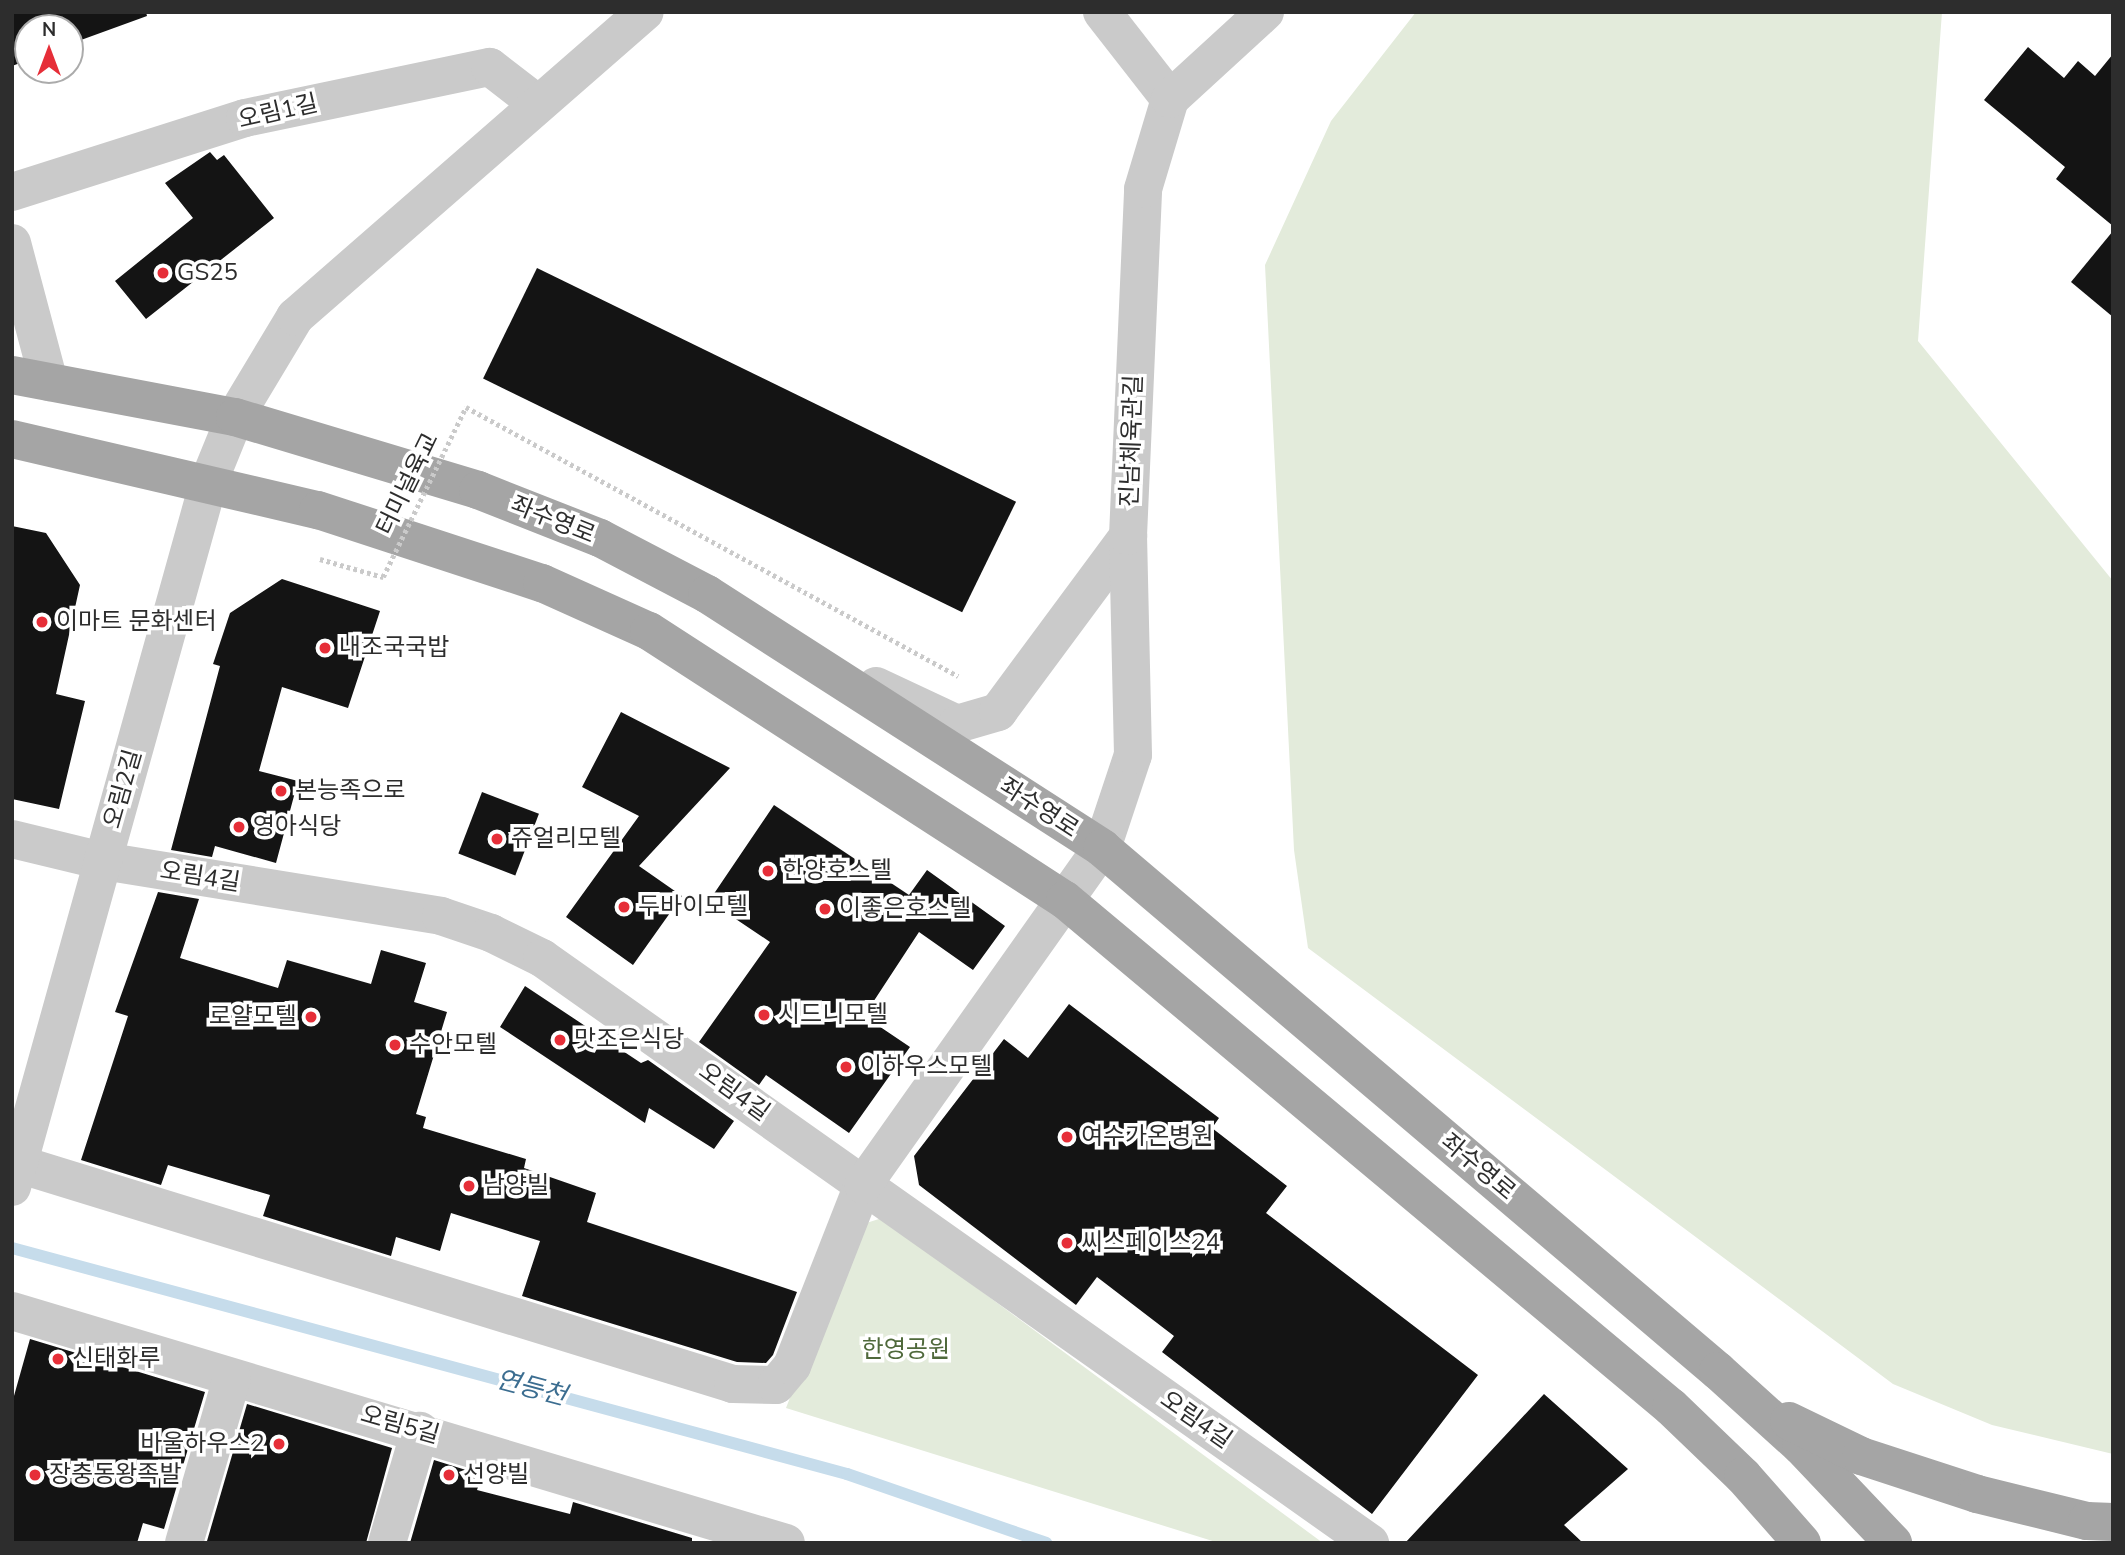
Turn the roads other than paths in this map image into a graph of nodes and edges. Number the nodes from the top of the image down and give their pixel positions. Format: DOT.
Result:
graph roads {
  1 [pos="645,12"];
  2 [pos="1101,12"];
  3 [pos="1265,12"];
  4 [pos="1170,99"];
  5 [pos="538,104"];
  6 [pos="12,192"];
  7 [pos="12,243"];
  8 [pos="30,379"];
  9 [pos="235,416"];
  10 [pos="12,439"];
  11 [pos="209,481"];
  12 [pos="1128,536"];
  13 [pos="707,594"];
  14 [pos="12,839"];
  15 [pos="1102,848"];
  16 [pos="103,861"];
  17 [pos="1065,900"];
  18 [pos="14,1171"];
  19 [pos="863,1185"];
  20 [pos="12,1311"];
  21 [pos="232,1378"];
  22 [pos="1755,1405"];
  23 [pos="420,1431"];
  24 [pos="2113,1522"];
  25 [pos="184,1543"];
  26 [pos="387,1543"];
  27 [pos="786,1543"];
  28 [pos="1370,1543"];
  29 [pos="1801,1543"];
  30 [pos="1893,1543"];
  1 -- 5 [label="street"];
  2 -- 4 [label="street"];
  3 -- 4 [label="street"];
  4 -- 12 [label="street, 진남체육관길"];
  5 -- 6 [label="street, 오림1길"];
  5 -- 9 [label="street"];
  7 -- 8 [label="street"];
  8 -- 9 [label="main road, 좌수영로"];
  9 -- 11 [label="street, 오림2길"];
  9 -- 13 [label="main road, 좌수영로"];
  10 -- 11 [label="main road"];
  11 -- 16 [label="street, 오림2길"];
  11 -- 17 [label="main road"];
  12 -- 13 [label="street"];
  12 -- 15 [label="street, 진남체육관길"];
  13 -- 15 [label="main road, 좌수영로"];
  14 -- 16 [label="street, 오림4길"];
  15 -- 17 [label="street, 진남체육관길"];
  15 -- 22 [label="main road, 좌수영로"];
  16 -- 18 [label="street, 오림2길"];
  16 -- 19 [label="street, 오림4길"];
  17 -- 19 [label="street, 진남체육관길"];
  17 -- 29 [label="main road"];
  18 -- 19 [label="street, 진남체육관길"];
  19 -- 28 [label="street, 오림4길"];
  20 -- 21 [label="street, 오림5길"];
  21 -- 23 [label="street, 오림5길"];
  21 -- 25 [label="street"];
  22 -- 24 [label="main road"];
  22 -- 30 [label="main road, 좌수영로"];
  23 -- 26 [label="street"];
  23 -- 27 [label="street, 오림5길"];
}
